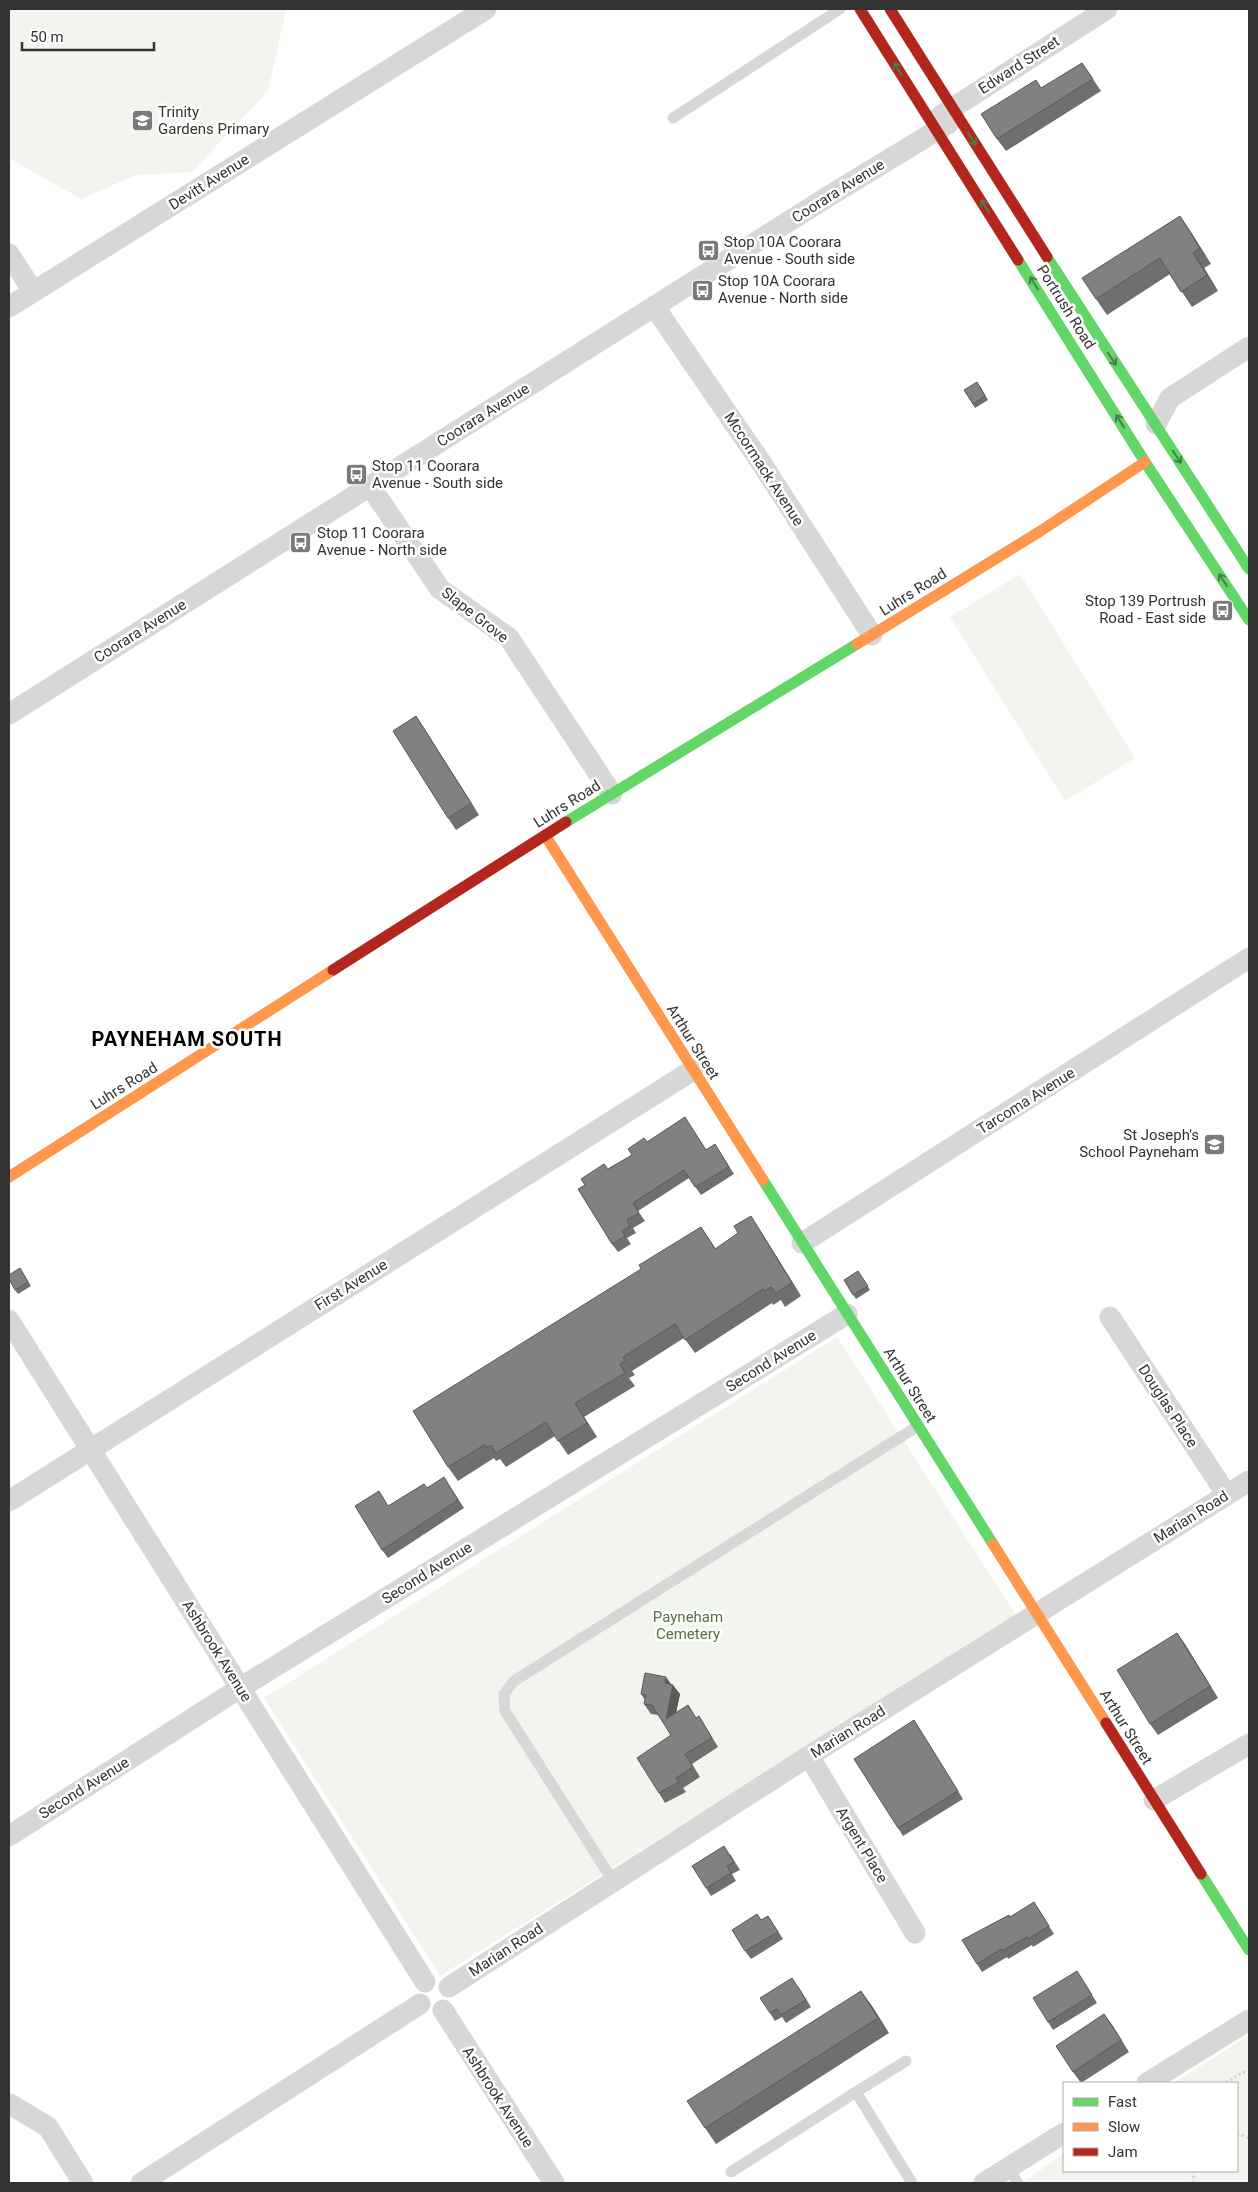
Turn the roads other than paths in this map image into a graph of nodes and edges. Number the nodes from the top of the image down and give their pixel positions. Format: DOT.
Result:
graph roads {
  1 [pos="486,9"];
  2 [pos="840,9"];
  3 [pos="860,9"];
  4 [pos="890,9"];
  5 [pos="1107,9"];
  6 [pos="955,113"];
  7 [pos="673,118"];
  8 [pos="934,126"];
  9 [pos="9,254"];
  10 [pos="33,292"];
  11 [pos="9,306"];
  12 [pos="654,306"];
  13 [pos="1249,347"];
  14 [pos="1170,398"];
  15 [pos="1141,402"];
  16 [pos="1149,432"];
  17 [pos="1145,462"];
  18 [pos="370,486"];
  19 [pos="1199,490"];
  20 [pos="1249,569"];
  21 [pos="1249,620"];
  22 [pos="872,635"];
  23 [pos="9,714"];
  24 [pos="612,794"];
  25 [pos="545,835"];
  26 [pos="1249,958"];
  27 [pos="693,1070"];
  28 [pos="9,1177"];
  29 [pos="802,1243"];
  30 [pos="847,1314"];
  31 [pos="1110,1317"];
  32 [pos="9,1320"];
  33 [pos="918,1426"];
  34 [pos="90,1448"];
  35 [pos="1249,1481"];
  36 [pos="1227,1495"];
  37 [pos="9,1501"];
  38 [pos="1037,1614"];
  39 [pos="240,1688"];
  40 [pos="1249,1744"];
  41 [pos="809,1756"];
  42 [pos="1154,1800"];
  43 [pos="9,1836"];
  44 [pos="613,1882"];
  45 [pos="915,1933"];
  46 [pos="1249,1950"];
  47 [pos="425,1982"];
  48 [pos="449,1987"];
  49 [pos="420,2004"];
  50 [pos="443,2010"];
  51 [pos="1249,2020"];
  52 [pos="906,2061"];
  53 [pos="1149,2082"];
  54 [pos="856,2092"];
  55 [pos="10,2104"];
  56 [pos="1063,2135"];
  57 [pos="730,2172"];
  58 [pos="1013,2175"];
  59 [pos="83,2183"];
  60 [pos="140,2183"];
  61 [pos="554,2183"];
  62 [pos="912,2183"];
  63 [pos="984,2183"];
  1 -- 10 [label="street, Devitt Avenue"];
  2 -- 7 [label="lane"];
  8 -- 3 [label="main road, Portrush Road, one-way"];
  4 -- 6 [label="main road, Portrush Road"];
  5 -- 6 [label="street, Edward Street"];
  6 -- 8 [label="street, Edward Street"];
  6 -- 15 [label="main road, Portrush Road, one-way"];
  8 -- 12 [label="street, Coorara Avenue"];
  17 -- 8 [label="main road, Portrush Road, one-way"];
  9 -- 10 [label="street"];
  10 -- 11 [label="street, Devitt Avenue"];
  12 -- 18 [label="street, Coorara Avenue"];
  12 -- 22 [label="street, Mccormack Avenue"];
  13 -- 14 [label="street"];
  14 -- 15 [label="street"];
  14 -- 16 [label="street"];
  15 -- 16 [label="main road"];
  16 -- 17 [label="main road"];
  16 -- 19 [label="main road, one-way"];
  17 -- 19 [label="main road"];
  21 -- 17 [label="main road, Portrush Road, one-way"];
  17 -- 22 [label="main road, Luhrs Road"];
  18 -- 23 [label="street, Coorara Avenue"];
  18 -- 24 [label="street, Slape Grove"];
  19 -- 20 [label="main road"];
  22 -- 24 [label="main road, Luhrs Road"];
  24 -- 25 [label="main road, Luhrs Road"];
  25 -- 27 [label="main road, Arthur Street"];
  25 -- 28 [label="main road, Luhrs Road"];
  26 -- 29 [label="street, Tarcoma Avenue"];
  27 -- 29 [label="main road, Arthur Street"];
  27 -- 34 [label="street, First Avenue"];
  29 -- 30 [label="main road, Arthur Street"];
  30 -- 33 [label="main road, Arthur Street"];
  30 -- 39 [label="street, Second Avenue"];
  31 -- 36 [label="street, Douglas Place"];
  32 -- 34 [label="street, Ashbrook Avenue"];
  33 -- 38 [label="main road, Arthur Street"];
  33 -- 44 [label="lane"];
  34 -- 37 [label="street, First Avenue"];
  34 -- 39 [label="street, Ashbrook Avenue"];
  35 -- 36 [label="street, Marian Road"];
  36 -- 38 [label="street, Marian Road"];
  38 -- 41 [label="street, Marian Road"];
  38 -- 42 [label="main road, Arthur Street"];
  39 -- 43 [label="street, Second Avenue"];
  39 -- 47 [label="street, Ashbrook Avenue"];
  40 -- 42 [label="street"];
  41 -- 44 [label="street, Marian Road"];
  41 -- 45 [label="street, Argent Place"];
  42 -- 46 [label="main road, Arthur Street"];
  44 -- 48 [label="street, Marian Road"];
  47 -- 48 [label="street"];
  47 -- 49 [label="street"];
  48 -- 50 [label="street"];
  49 -- 50 [label="street"];
  49 -- 60 [label="street"];
  50 -- 61 [label="street, Ashbrook Avenue"];
  51 -- 53 [label="street"];
  52 -- 54 [label="lane"];
  54 -- 57 [label="lane"];
  54 -- 62 [label="lane"];
  55 -- 59 [label="street"];
  56 -- 58 [label="street"];
  58 -- 63 [label="street"];
}
